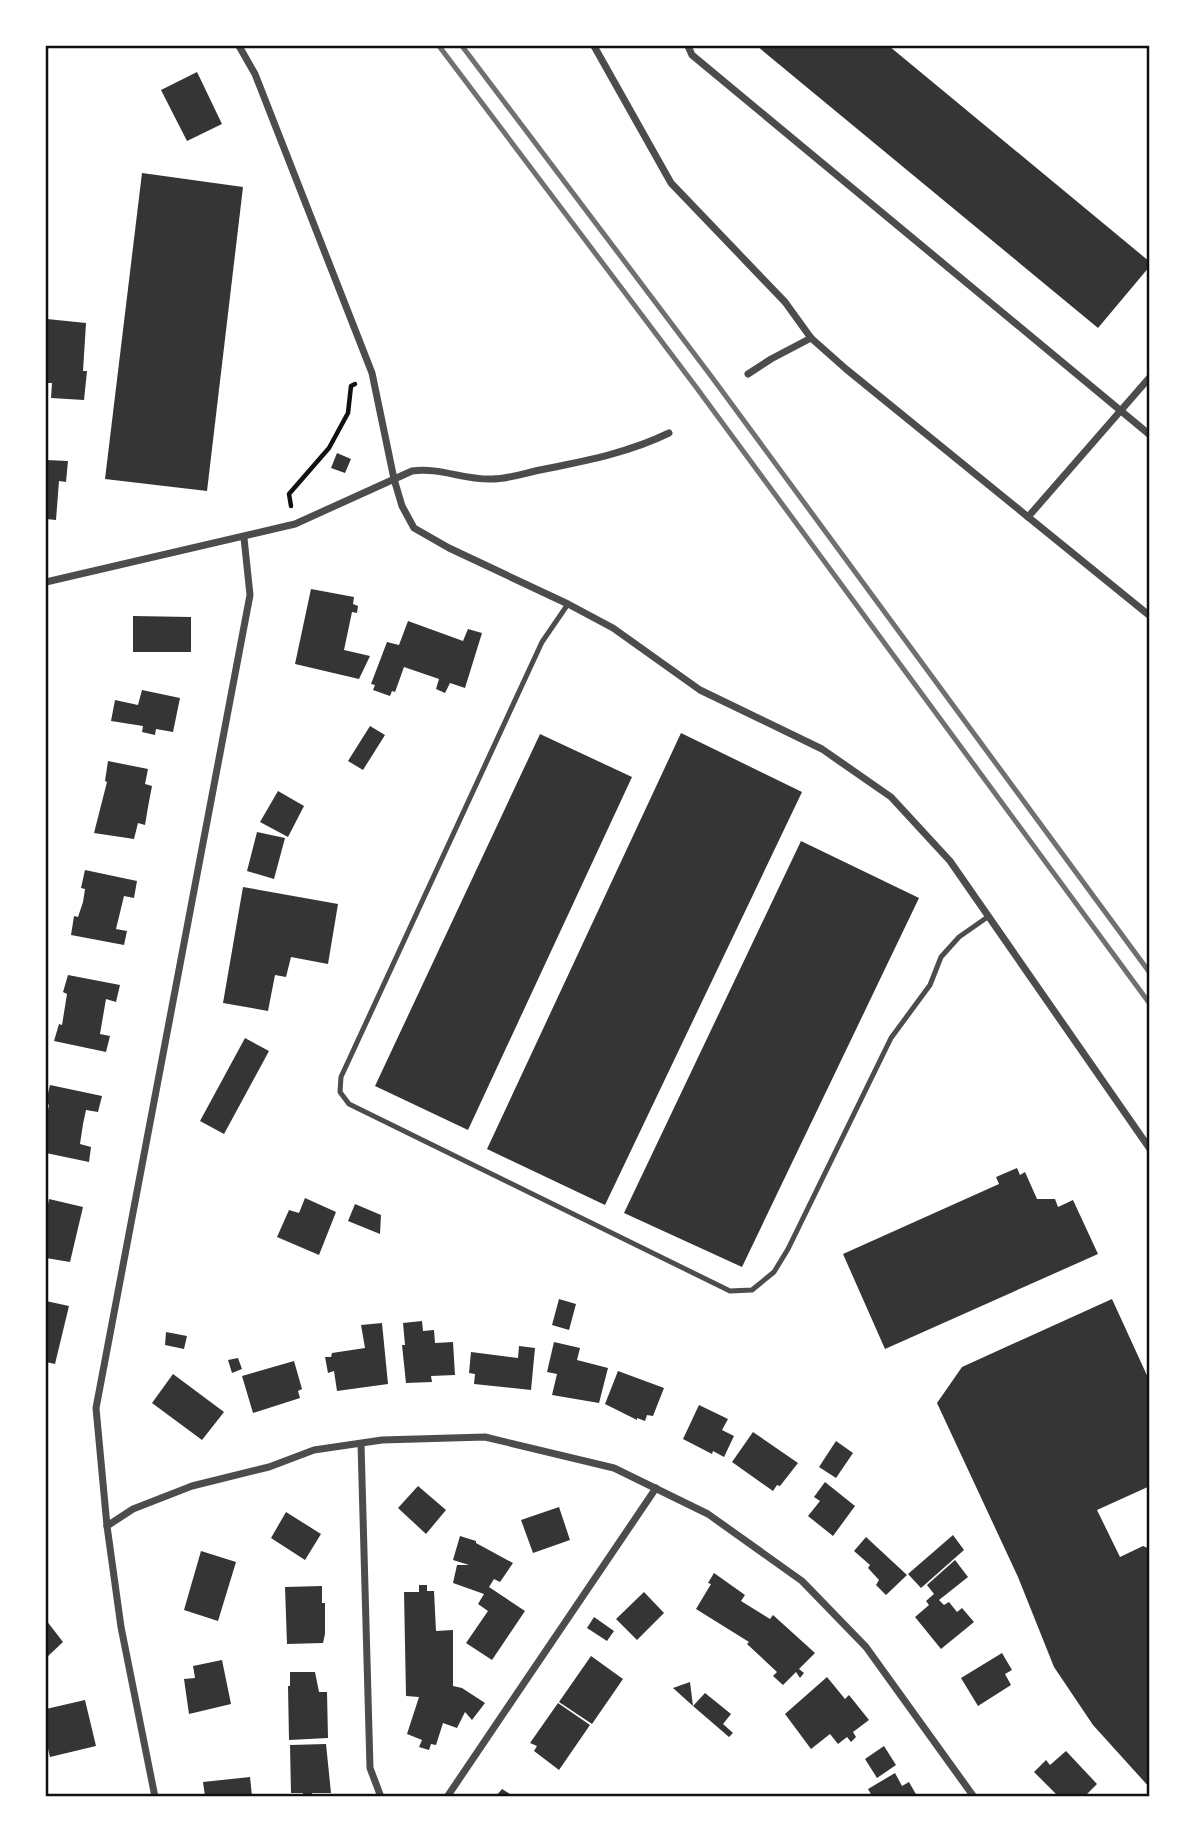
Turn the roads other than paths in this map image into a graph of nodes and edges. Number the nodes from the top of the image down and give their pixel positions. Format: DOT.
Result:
graph roads {
  1 [pos="239,46"];
  2 [pos="594,46"];
  3 [pos="688,46"];
  4 [pos="811,338"];
  5 [pos="748,374"];
  6 [pos="1150,377"];
  7 [pos="1120,410"];
  8 [pos="669,433"];
  9 [pos="1150,435"];
  10 [pos="394,479"];
  11 [pos="1028,517"];
  12 [pos="244,538"];
  13 [pos="46,582"];
  14 [pos="568,604"];
  15 [pos="1150,616"];
  16 [pos="989,916"];
  17 [pos="1150,1149"];
  18 [pos="361,1444"];
  19 [pos="656,1488"];
  20 [pos="107,1526"];
  21 [pos="155,1797"];
  22 [pos="381,1797"];
  23 [pos="447,1797"];
  24 [pos="974,1797"];
  1 -- 10 [label="street"];
  2 -- 4 [label="street"];
  3 -- 7 [label="street"];
  4 -- 5 [label="street"];
  4 -- 11 [label="street"];
  6 -- 7 [label="street"];
  7 -- 9 [label="street"];
  7 -- 11 [label="street"];
  8 -- 10 [label="street"];
  10 -- 12 [label="street"];
  10 -- 14 [label="street"];
  11 -- 15 [label="street"];
  12 -- 13 [label="street"];
  12 -- 20 [label="street"];
  14 -- 16 [label="street"];
  14 -- 16 [label="lane"];
  16 -- 17 [label="street"];
  18 -- 19 [label="street"];
  18 -- 20 [label="street"];
  18 -- 22 [label="street"];
  19 -- 23 [label="street"];
  19 -- 24 [label="street"];
  20 -- 21 [label="street"];
}
